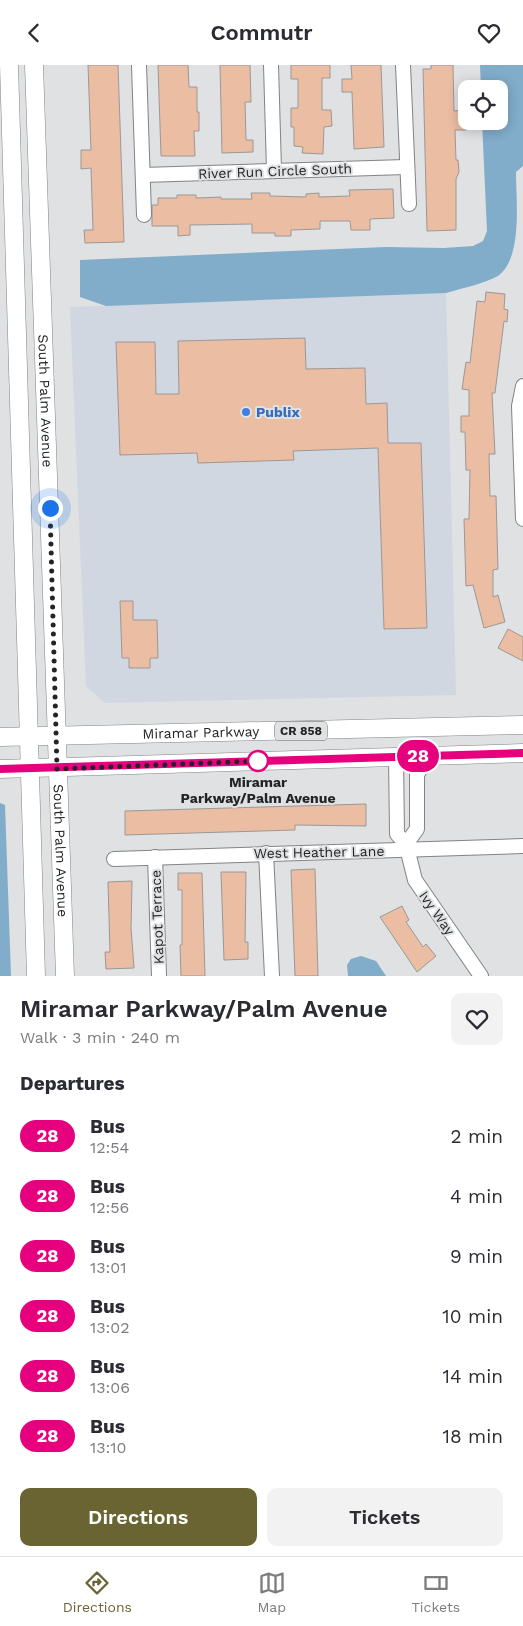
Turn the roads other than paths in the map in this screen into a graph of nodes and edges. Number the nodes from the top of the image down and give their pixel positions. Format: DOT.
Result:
graph roads {
  1 [pos="10,65"];
  2 [pos="34,65"];
  3 [pos="139,65"];
  4 [pos="271,65"];
  5 [pos="403,65"];
  6 [pos="406,167"];
  7 [pos="274,170"];
  8 [pos="143,175"];
  9 [pos="409,204"];
  10 [pos="144,215"];
  11 [pos="523,386"];
  12 [pos="523,519"];
  13 [pos="523,725"];
  14 [pos="445,728"];
  15 [pos="405,729"];
  16 [pos="56,735"];
  17 [pos="29,736"];
  18 [pos="0,737"];
  19 [pos="523,753"];
  20 [pos="426,756"];
  21 [pos="360,757"];
  22 [pos="396,757"];
  23 [pos="0,769"];
  24 [pos="30,769"];
  25 [pos="57,769"];
  26 [pos="523,846"];
  27 [pos="406,847"];
  28 [pos="266,853"];
  29 [pos="155,857"];
  30 [pos="114,859"];
  31 [pos="36,976"];
  32 [pos="65,976"];
  33 [pos="159,976"];
  34 [pos="272,976"];
  35 [pos="481,976"];
  1 -- 17 [label="main road, South Palm Avenue"];
  2 -- 16 [label="main road, South Palm Avenue"];
  3 -- 8 [label="street"];
  4 -- 7 [label="street"];
  5 -- 6 [label="street"];
  6 -- 7 [label="street, River Run Circle South"];
  6 -- 9 [label="street"];
  7 -- 8 [label="street, River Run Circle South"];
  8 -- 10 [label="street"];
  11 -- 12 [label="street"];
  13 -- 14 [label="main road, Miramar Parkway / CR 858"];
  14 -- 15 [label="main road, Miramar Parkway / CR 858"];
  14 -- 22 [label="main road"];
  15 -- 16 [label="main road, Miramar Parkway / CR 858"];
  15 -- 21 [label="main road"];
  16 -- 17 [label="main road, Miramar Parkway / CR 858"];
  16 -- 25 [label="main road, South Palm Avenue"];
  17 -- 18 [label="main road, Miramar Parkway / CR 858"];
  17 -- 24 [label="main road, South Palm Avenue"];
  19 -- 20 [label="main road, CR 858"];
  20 -- 22 [label="main road, CR 858"];
  20 -- 27 [label="street"];
  21 -- 22 [label="main road, CR 858"];
  21 -- 25 [label="main road, CR 858"];
  22 -- 27 [label="street, Ivy Way"];
  23 -- 24 [label="main road, CR 858"];
  24 -- 25 [label="main road, CR 858"];
  24 -- 31 [label="main road, South Palm Avenue"];
  25 -- 32 [label="main road, South Palm Avenue"];
  26 -- 27 [label="street, West Heather Lane"];
  27 -- 28 [label="street, West Heather Lane"];
  27 -- 35 [label="street, Ivy Way"];
  28 -- 29 [label="street, West Heather Lane"];
  28 -- 34 [label="street"];
  29 -- 30 [label="street, West Heather Lane"];
  29 -- 33 [label="street, Kapot Terrace"];
}
